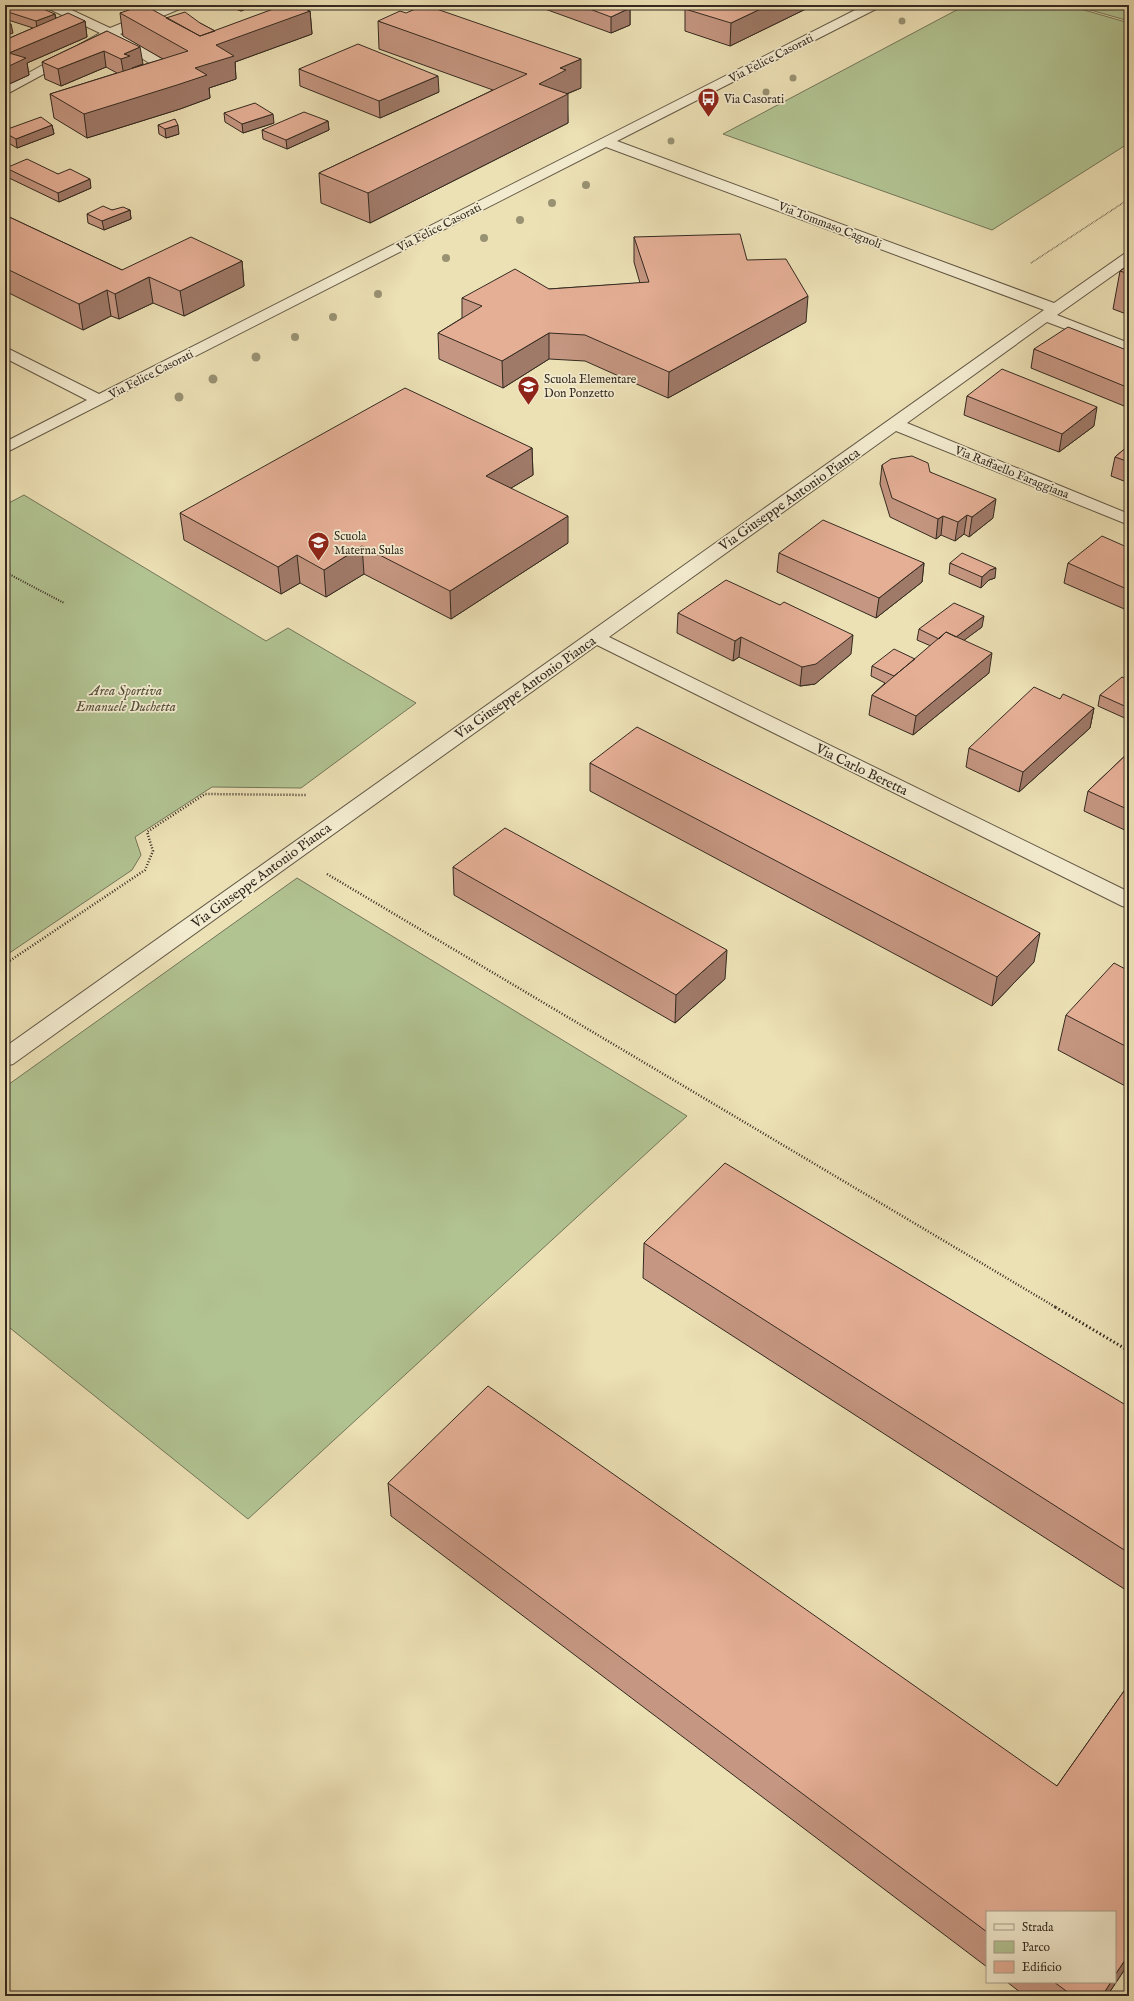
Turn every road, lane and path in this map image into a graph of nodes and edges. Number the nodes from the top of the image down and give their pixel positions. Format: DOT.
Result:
graph roads {
  1 [pos="51,5"];
  2 [pos="178,5"];
  3 [pos="874,5"];
  4 [pos="110,33"];
  5 [pos="162,65"];
  6 [pos="5,91"];
  7 [pos="606,142"];
  8 [pos="1129,199"];
  9 [pos="1129,257"];
  10 [pos="995,287"];
  11 [pos="1050,313"];
  12 [pos="1129,348"];
  13 [pos="5,352"];
  14 [pos="99,400"];
  15 [pos="894,424"];
  16 [pos="5,448"];
  17 [pos="1129,520"];
  18 [pos="5,572"];
  19 [pos="64,603"];
  20 [pos="595,637"];
  21 [pos="311,792"];
  22 [pos="293,853"];
  23 [pos="1129,901"];
  24 [pos="5,964"];
  25 [pos="5,1058"];
  26 [pos="1129,1351"];
  1 -- 4 [label="street"];
  2 -- 4 [label="street"];
  3 -- 7 [label="street, Via Felice Casorati"];
  4 -- 5 [label="street"];
  4 -- 6 [label="street"];
  7 -- 10 [label="street, Via Tommaso Cagnoli"];
  7 -- 14 [label="street, Via Felice Casorati"];
  8 -- 10 [label="path"];
  9 -- 11 [label="street, Via Giuseppe Antonio Pianca"];
  10 -- 11 [label="street, Via Tommaso Cagnoli"];
  11 -- 12 [label="street"];
  11 -- 15 [label="street, Via Giuseppe Antonio Pianca"];
  13 -- 14 [label="street"];
  14 -- 16 [label="street, Via Felice Casorati"];
  15 -- 17 [label="street, Via Raffaello Faraggiana"];
  15 -- 20 [label="street, Via Giuseppe Antonio Pianca"];
  18 -- 19 [label="path"];
  20 -- 22 [label="street, Via Giuseppe Antonio Pianca"];
  20 -- 23 [label="street, Via Carlo Beretta"];
  21 -- 24 [label="path"];
  22 -- 25 [label="street, Via Giuseppe Antonio Pianca"];
  22 -- 26 [label="path"];
}
